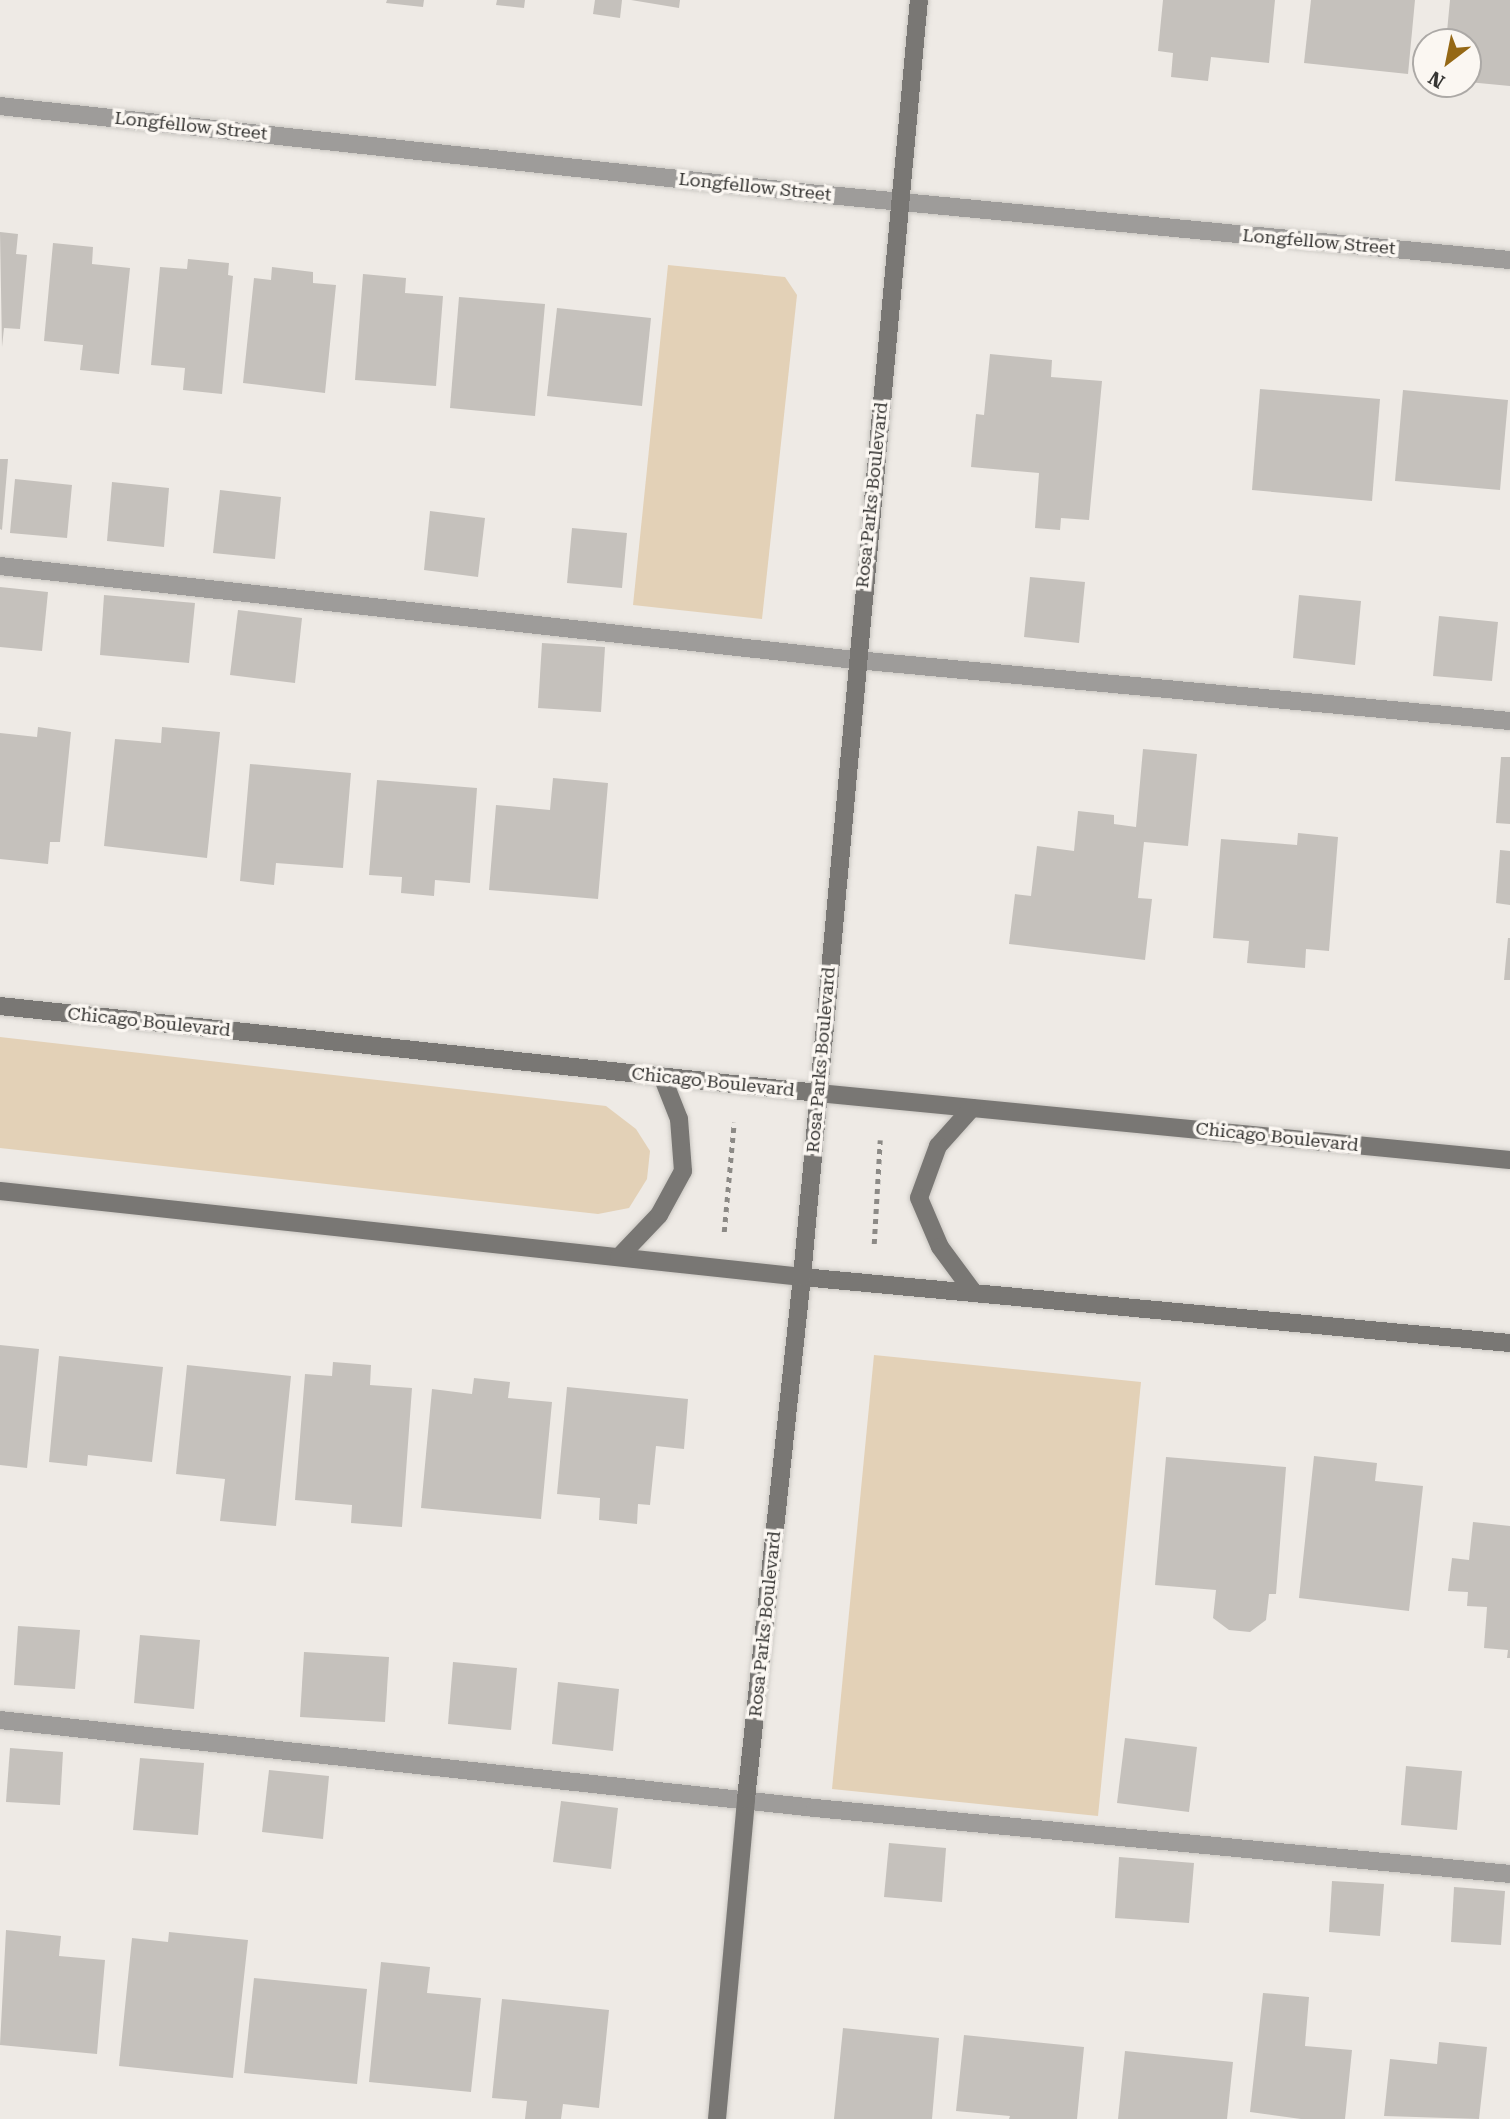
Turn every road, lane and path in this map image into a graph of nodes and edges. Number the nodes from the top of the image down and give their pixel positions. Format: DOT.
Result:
graph roads {
  1 [pos="919,0"];
  2 [pos="0,106"];
  3 [pos="901,202"];
  4 [pos="1510,260"];
  5 [pos="0,566"];
  6 [pos="856,660"];
  7 [pos="1510,721"];
  8 [pos="0,1006"];
  9 [pos="662,1076"];
  10 [pos="818,1093"];
  11 [pos="972,1108"];
  12 [pos="734,1120"];
  13 [pos="880,1140"];
  14 [pos="1510,1160"];
  15 [pos="0,1191"];
  16 [pos="723,1240"];
  17 [pos="874,1248"];
  18 [pos="620,1257"];
  19 [pos="802,1277"];
  20 [pos="974,1293"];
  21 [pos="1510,1343"];
  22 [pos="0,1720"];
  23 [pos="746,1799"];
  24 [pos="1510,1874"];
  25 [pos="717,2119"];
  1 -- 3 [label="street, Rosa Parks Boulevard"];
  2 -- 3 [label="street, Longfellow Street"];
  3 -- 4 [label="street, Longfellow Street"];
  3 -- 6 [label="street, Rosa Parks Boulevard"];
  5 -- 6 [label="street"];
  6 -- 7 [label="street"];
  6 -- 10 [label="street, Rosa Parks Boulevard"];
  8 -- 9 [label="street, Chicago Boulevard"];
  9 -- 10 [label="street, Chicago Boulevard"];
  9 -- 18 [label="street"];
  10 -- 11 [label="street, Chicago Boulevard"];
  10 -- 19 [label="street, Rosa Parks Boulevard"];
  11 -- 14 [label="street, Chicago Boulevard"];
  11 -- 20 [label="street"];
  12 -- 16 [label="path"];
  13 -- 17 [label="path"];
  15 -- 18 [label="street"];
  18 -- 19 [label="street"];
  19 -- 20 [label="street"];
  19 -- 23 [label="street, Rosa Parks Boulevard"];
  20 -- 21 [label="street"];
  22 -- 23 [label="street"];
  23 -- 24 [label="street"];
  23 -- 25 [label="street, Rosa Parks Boulevard"];
}
